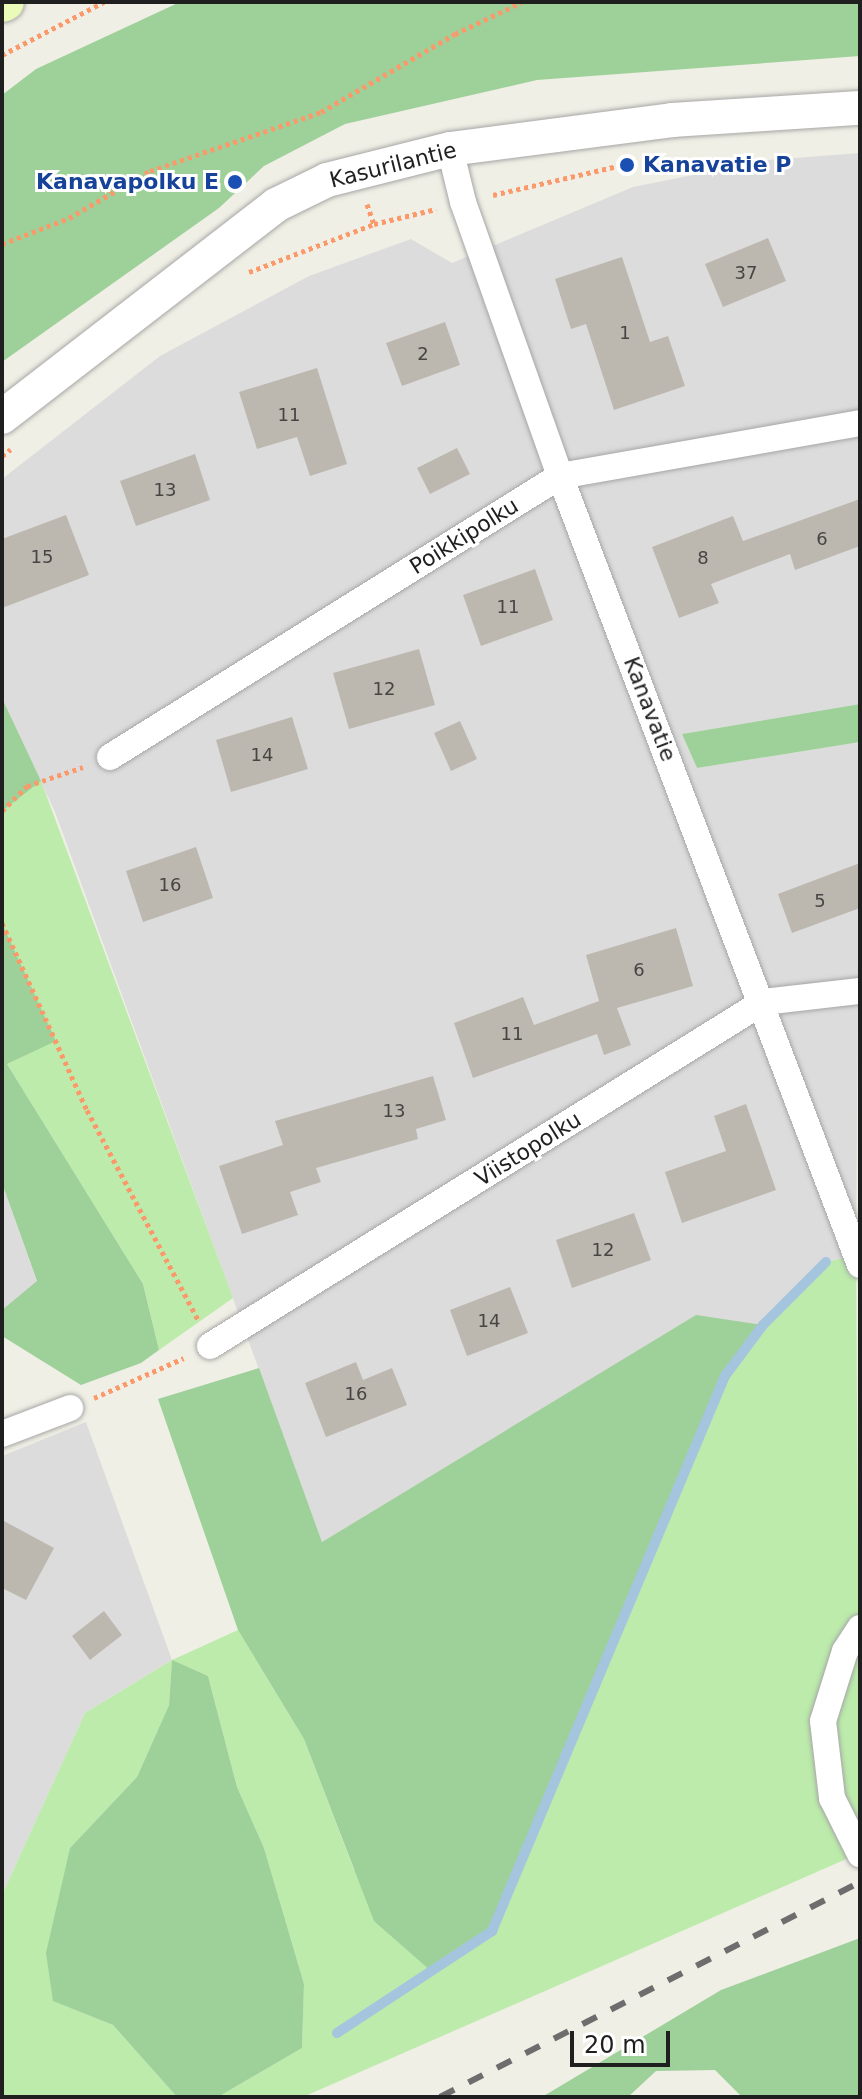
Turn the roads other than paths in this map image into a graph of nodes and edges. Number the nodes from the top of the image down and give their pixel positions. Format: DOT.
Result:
graph roads {
  1 [pos="860,108"];
  2 [pos="450,149"];
  3 [pos="860,423"];
  4 [pos="8,431"];
  5 [pos="560,476"];
  6 [pos="110,757"];
  7 [pos="860,991"];
  8 [pos="763,1002"];
  9 [pos="860,1265"];
  10 [pos="210,1346"];
  11 [pos="70,1408"];
  12 [pos="2,1434"];
  13 [pos="860,1628"];
  14 [pos="860,1854"];
  1 -- 2 [label="street, Kasurilantie"];
  2 -- 4 [label="street, Kasurilantie"];
  2 -- 5 [label="street, Kanavatie"];
  3 -- 5 [label="street, Poikkipolku"];
  5 -- 6 [label="street, Poikkipolku"];
  5 -- 8 [label="street, Kanavatie"];
  7 -- 8 [label="street, Viistopolku"];
  8 -- 9 [label="street, Kanavatie"];
  8 -- 10 [label="street, Viistopolku"];
  11 -- 12 [label="street"];
  13 -- 14 [label="street"];
}
